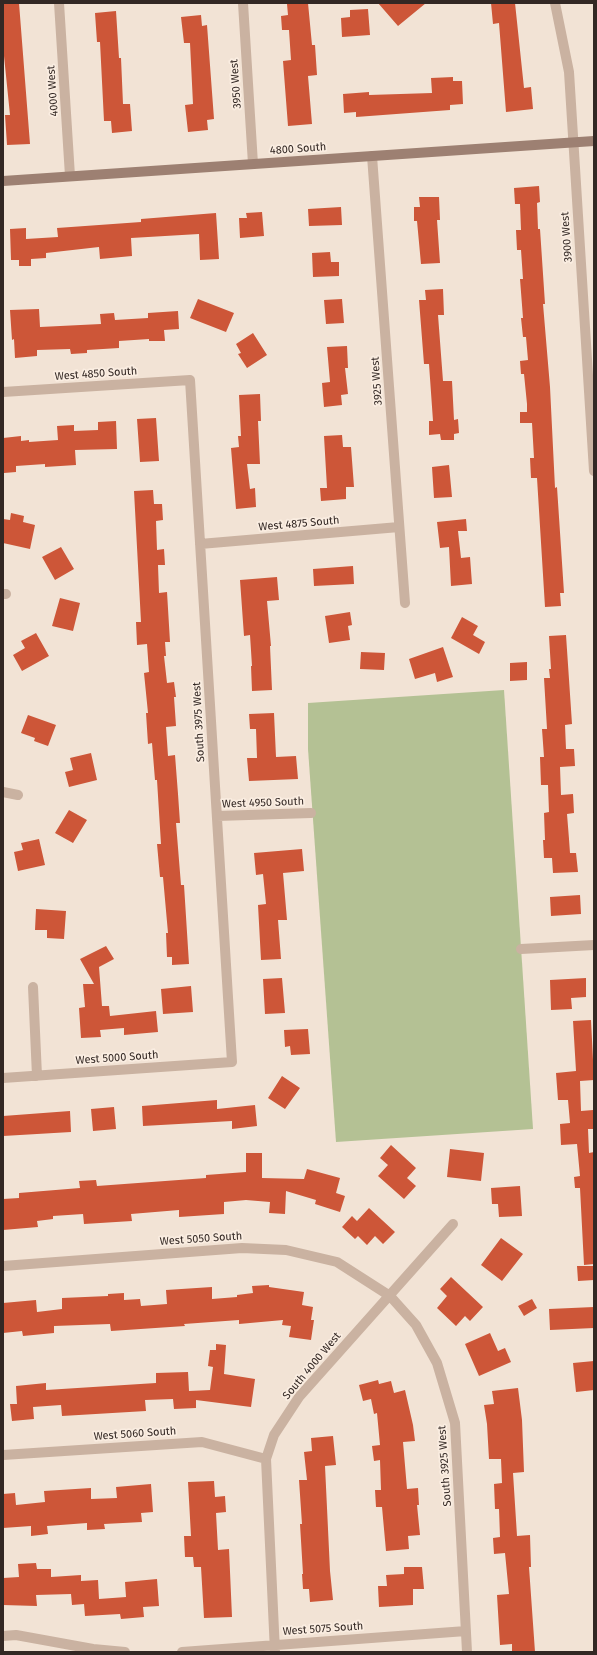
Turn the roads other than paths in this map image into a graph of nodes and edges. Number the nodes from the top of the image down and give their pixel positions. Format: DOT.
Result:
graph roads {
  1 [pos="59,3"];
  2 [pos="242,3"];
  3 [pos="555,3"];
  4 [pos="594,142"];
  5 [pos="574,143"];
  6 [pos="372,156"];
  7 [pos="254,164"];
  8 [pos="70,176"];
  9 [pos="3,181"];
  10 [pos="190,380"];
  11 [pos="3,392"];
  12 [pos="594,470"];
  13 [pos="399,527"];
  14 [pos="200,544"];
  15 [pos="405,604"];
  16 [pos="3,792"];
  17 [pos="18,795"];
  18 [pos="311,813"];
  19 [pos="217,816"];
  20 [pos="594,945"];
  21 [pos="521,949"];
  22 [pos="33,987"];
  23 [pos="232,1062"];
  24 [pos="37,1076"];
  25 [pos="3,1078"];
  26 [pos="453,1224"];
  27 [pos="3,1266"];
  28 [pos="390,1296"];
  29 [pos="3,1455"];
  30 [pos="266,1459"];
  31 [pos="466,1631"];
  32 [pos="3,1636"];
  33 [pos="274,1649"];
  34 [pos="126,1652"];
  35 [pos="182,1652"];
  36 [pos="467,1652"];
  1 -- 8 [label="street, 4000 West"];
  2 -- 7 [label="street, 3950 West"];
  3 -- 5 [label="street, 3900 West"];
  4 -- 5 [label="street, 4800 South"];
  5 -- 6 [label="street, 4800 South"];
  5 -- 12 [label="street, 3900 West"];
  6 -- 7 [label="street, 4800 South"];
  6 -- 13 [label="street, 3925 West"];
  7 -- 8 [label="street, 4800 South"];
  8 -- 9 [label="street, 4800 South"];
  10 -- 11 [label="street, West 4850 South"];
  10 -- 14 [label="street, South 3975 West"];
  13 -- 14 [label="street, West 4875 South"];
  13 -- 15 [label="street, 3925 West"];
  14 -- 19 [label="street, South 3975 West"];
  16 -- 17 [label="street"];
  18 -- 19 [label="street, West 4950 South"];
  19 -- 23 [label="street, South 3975 West"];
  20 -- 21 [label="street"];
  22 -- 24 [label="street"];
  23 -- 24 [label="street, West 5000 South"];
  24 -- 25 [label="street, West 5000 South"];
  26 -- 28 [label="street, South 4000 West"];
  27 -- 28 [label="street, West 5050 South"];
  28 -- 30 [label="street, South 4000 West"];
  28 -- 31 [label="street, South 3925 West"];
  29 -- 30 [label="street, West 5060 South"];
  30 -- 33 [label="street, South 4000 West"];
  31 -- 33 [label="street, West 5075 South"];
  31 -- 36 [label="street, South 3925 West"];
  32 -- 34 [label="street"];
  33 -- 35 [label="street, West 5075 South"];
}
